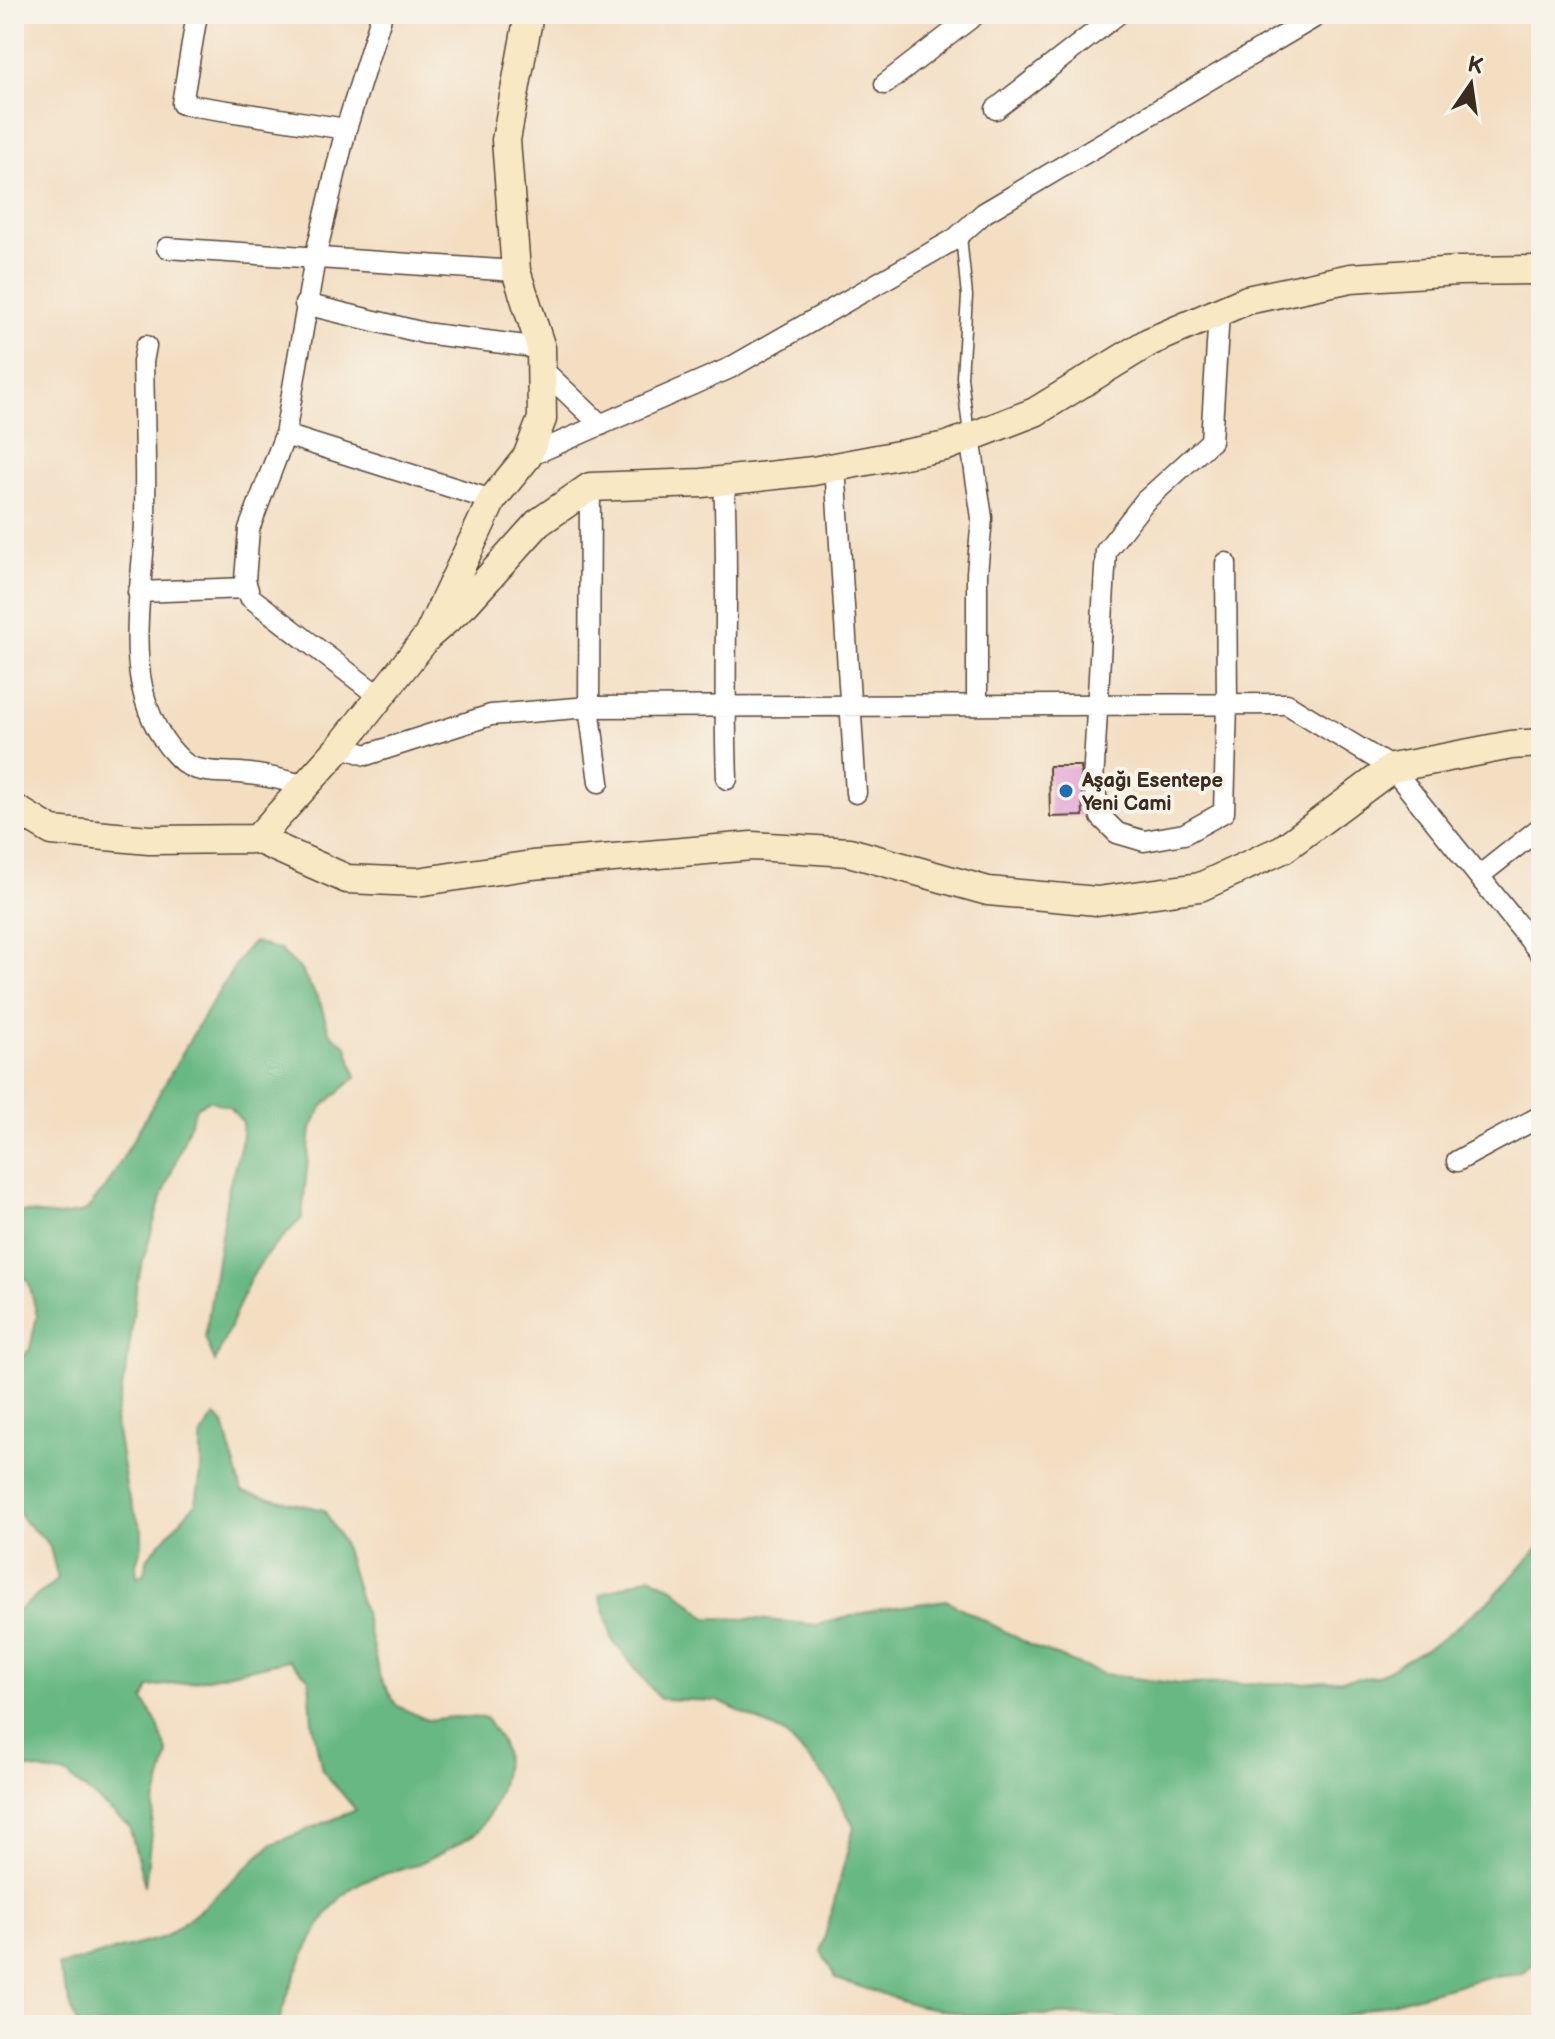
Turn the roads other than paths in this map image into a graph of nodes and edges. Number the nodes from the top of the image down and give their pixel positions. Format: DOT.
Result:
graph roads {
  1 [pos="197,14"];
  2 [pos="382,14"];
  3 [pos="529,14"];
  4 [pos="976,14"];
  5 [pos="1118,14"];
  6 [pos="1315,17"];
  7 [pos="885,84"];
  8 [pos="996,109"];
  9 [pos="346,129"];
  10 [pos="961,234"];
  11 [pos="167,248"];
  12 [pos="315,258"];
  13 [pos="1541,270"];
  14 [pos="516,271"];
  15 [pos="305,304"];
  16 [pos="1219,313"];
  17 [pos="146,346"];
  18 [pos="541,358"];
  19 [pos="601,425"];
  20 [pos="285,435"];
  21 [pos="970,437"];
  22 [pos="527,457"];
  23 [pos="835,466"];
  24 [pos="724,480"];
  25 [pos="590,487"];
  26 [pos="492,500"];
  27 [pos="1226,563"];
  28 [pos="247,588"];
  29 [pos="138,592"];
  30 [pos="428,636"];
  31 [pos="380,697"];
  32 [pos="1227,704"];
  33 [pos="977,705"];
  34 [pos="1099,705"];
  35 [pos="724,706"];
  36 [pos="849,706"];
  37 [pos="589,707"];
  38 [pos="1541,743"];
  39 [pos="341,746"];
  40 [pos="1392,768"];
  41 [pos="727,779"];
  42 [pos="599,782"];
  43 [pos="305,786"];
  44 [pos="856,793"];
  45 [pos="14,808"];
  46 [pos="1541,827"];
  47 [pos="257,839"];
  48 [pos="1479,876"];
  49 [pos="1541,954"];
  50 [pos="1541,1116"];
  51 [pos="1457,1161"];
  1 -- 9 [label="street"];
  2 -- 9 [label="street"];
  3 -- 14 [label="street"];
  4 -- 7 [label="street"];
  5 -- 8 [label="street"];
  6 -- 10 [label="street"];
  9 -- 12 [label="street"];
  10 -- 19 [label="street"];
  10 -- 21 [label="lane"];
  11 -- 12 [label="street"];
  12 -- 14 [label="street"];
  12 -- 15 [label="street"];
  13 -- 16 [label="street"];
  14 -- 18 [label="street"];
  15 -- 18 [label="street"];
  15 -- 20 [label="street"];
  16 -- 21 [label="street"];
  16 -- 34 [label="street"];
  17 -- 29 [label="street"];
  18 -- 19 [label="street"];
  18 -- 22 [label="street"];
  19 -- 22 [label="street"];
  20 -- 26 [label="street"];
  20 -- 28 [label="street"];
  21 -- 23 [label="street"];
  21 -- 33 [label="street"];
  22 -- 26 [label="street"];
  23 -- 24 [label="street"];
  23 -- 36 [label="street"];
  24 -- 25 [label="street"];
  24 -- 35 [label="street"];
  25 -- 30 [label="street"];
  25 -- 37 [label="street"];
  26 -- 30 [label="street"];
  27 -- 32 [label="street"];
  28 -- 29 [label="street"];
  28 -- 31 [label="street"];
  29 -- 43 [label="street"];
  30 -- 31 [label="street"];
  31 -- 39 [label="street"];
  32 -- 34 [label="street"];
  32 -- 34 [label="street"];
  32 -- 40 [label="street"];
  33 -- 34 [label="street"];
  33 -- 36 [label="street"];
  35 -- 36 [label="street"];
  35 -- 37 [label="street"];
  35 -- 41 [label="street"];
  36 -- 44 [label="street"];
  37 -- 39 [label="street"];
  37 -- 42 [label="street"];
  38 -- 40 [label="street"];
  39 -- 43 [label="street"];
  40 -- 47 [label="street"];
  40 -- 48 [label="street"];
  43 -- 47 [label="street"];
  45 -- 47 [label="street"];
  46 -- 48 [label="street"];
  48 -- 49 [label="street"];
  50 -- 51 [label="street"];
}
